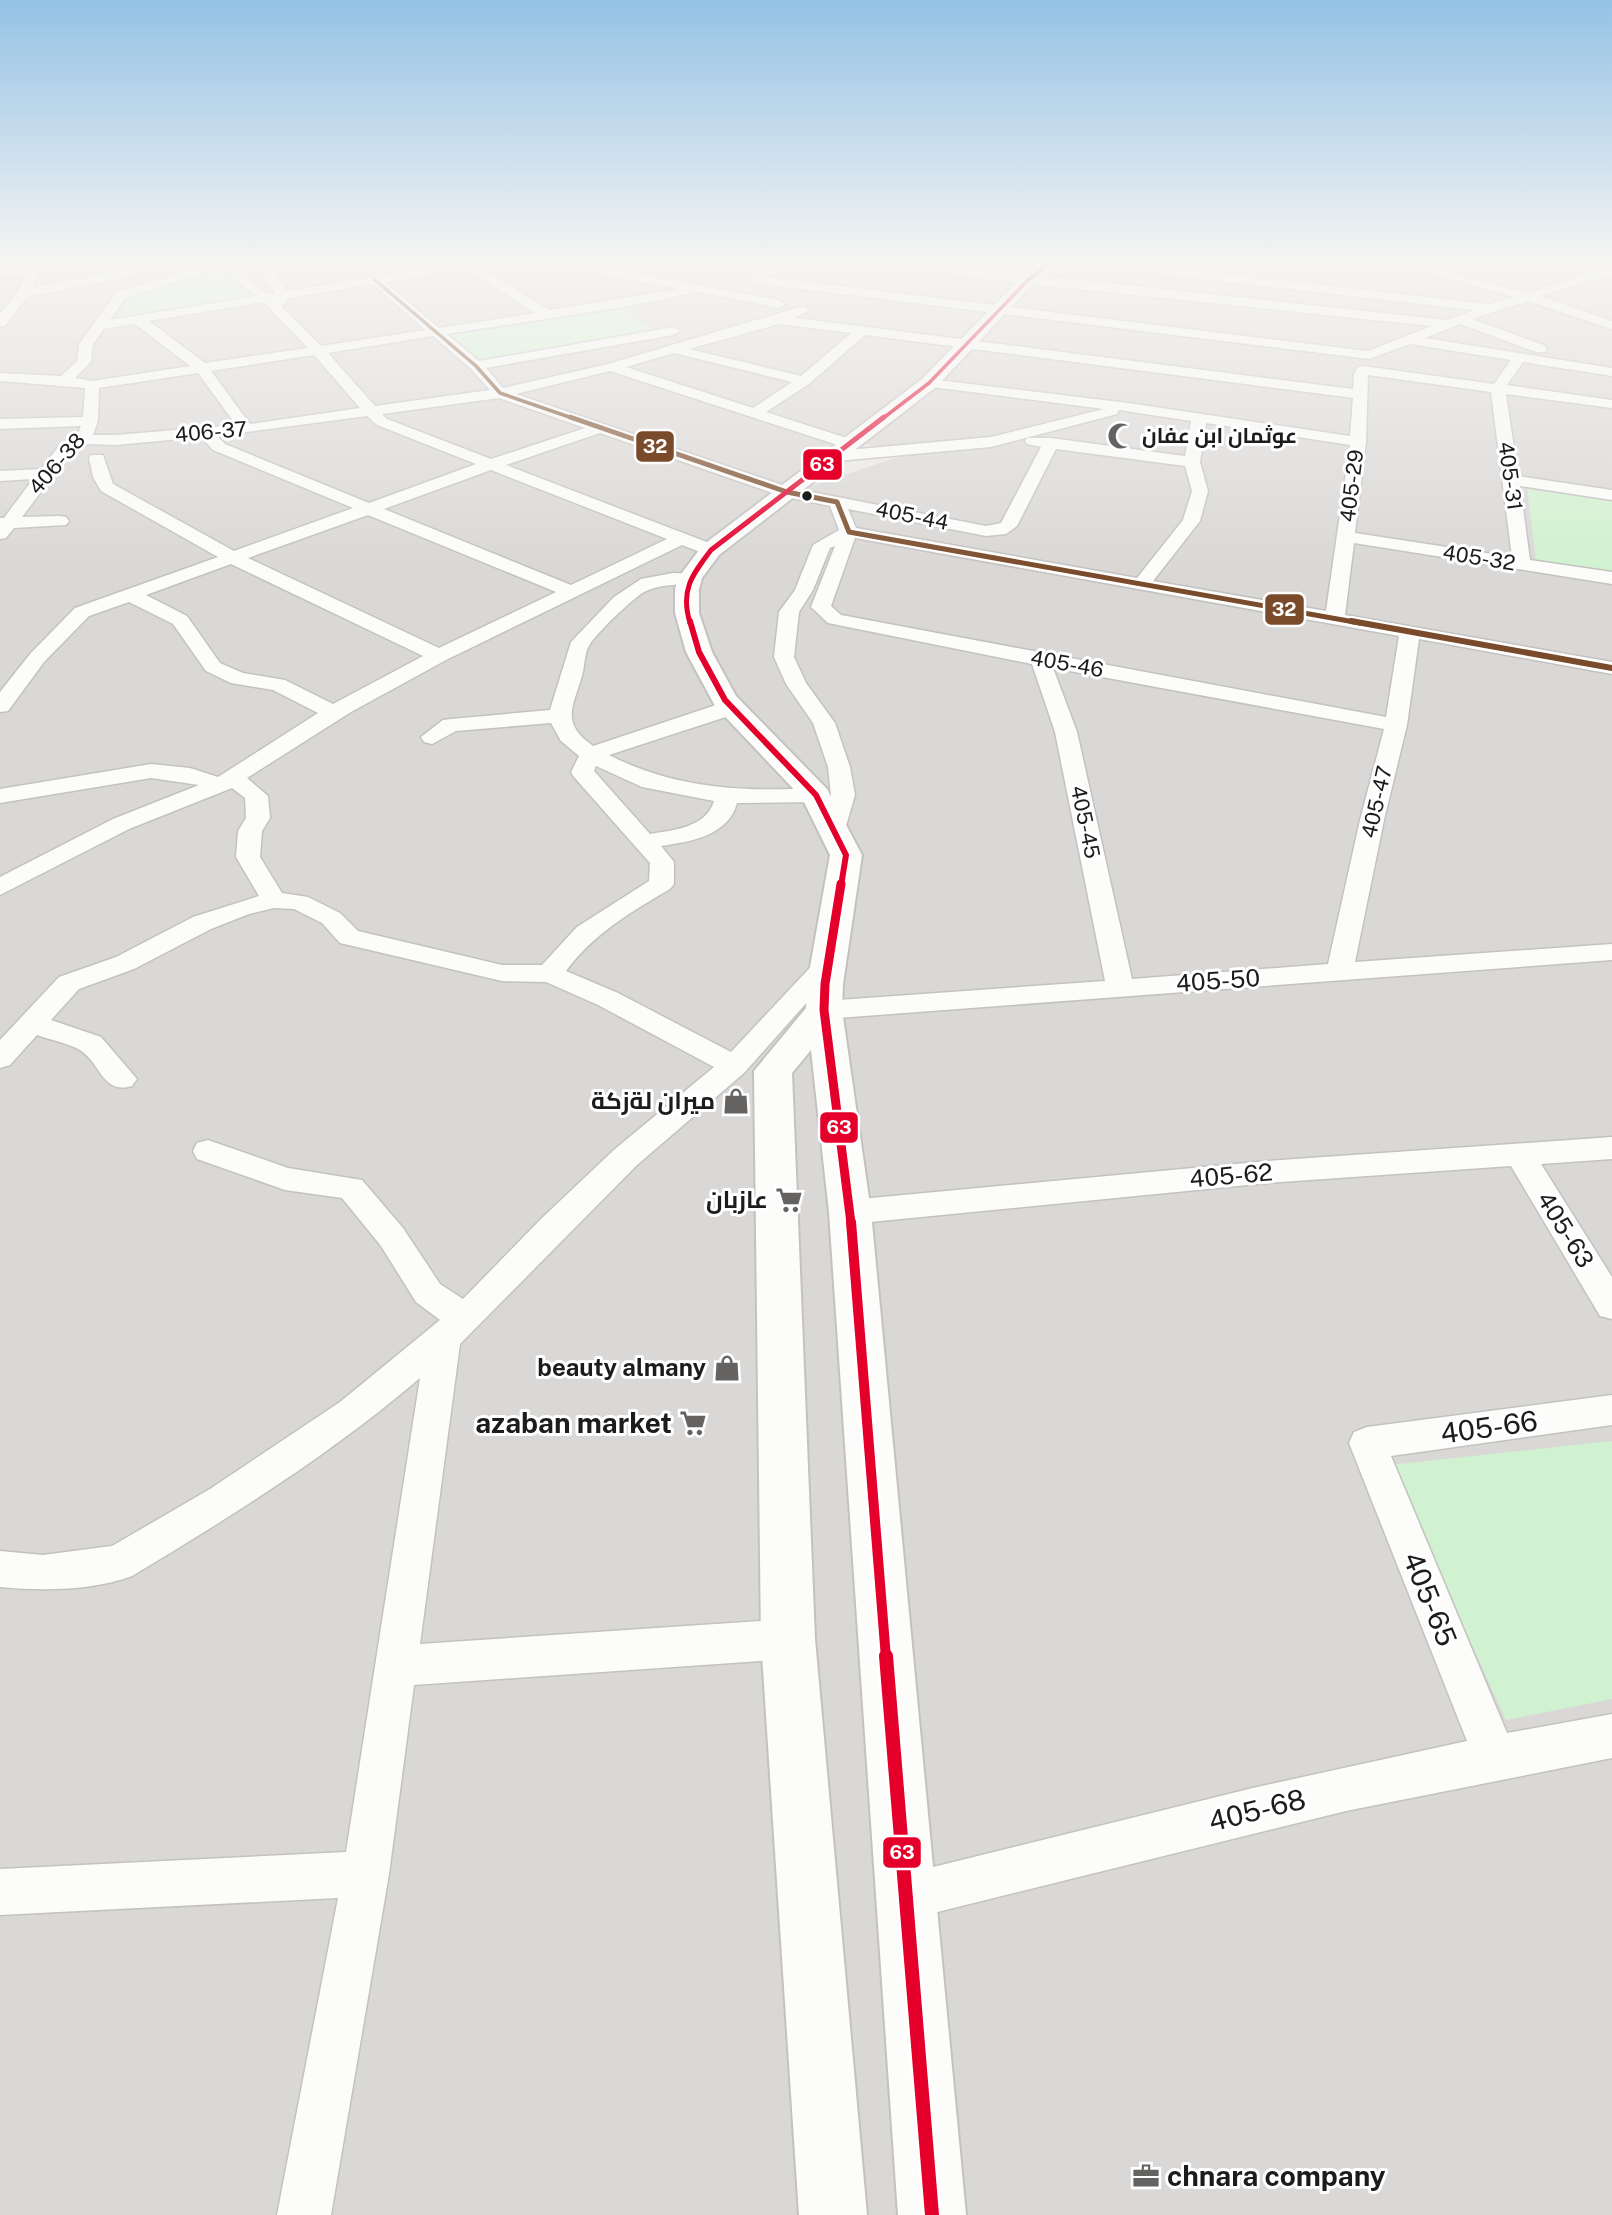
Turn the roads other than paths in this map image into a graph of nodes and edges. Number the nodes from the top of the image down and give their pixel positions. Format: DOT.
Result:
graph roads {
  1 [pos="85,362"];
  2 [pos="194,362"];
  3 [pos="235,362"];
  4 [pos="328,362"];
  5 [pos="472,362"];
  6 [pos="497,362"];
  7 [pos="627,362"];
  8 [pos="727,362"];
  9 [pos="825,362"];
  10 [pos="949,362"];
  11 [pos="1116,362"];
  12 [pos="1366,362"];
  13 [pos="1368,362"];
  14 [pos="1516,362"];
  15 [pos="1550,362"];
  16 [pos="1576,362"];
  17 [pos="476,366"];
  18 [pos="611,367"];
  19 [pos="201,368"];
  20 [pos="1596,369"];
  21 [pos="1612,372"];
  22 [pos="0,377"];
  23 [pos="64,380"];
  24 [pos="804,381"];
  25 [pos="929,383"];
  26 [pos="92,385"];
  27 [pos="1498,388"];
  28 [pos="500,393"];
  29 [pos="1359,394"];
  30 [pos="1612,404"];
  31 [pos="1128,407"];
  32 [pos="374,411"];
  33 [pos="755,413"];
  34 [pos="1199,418"];
  35 [pos="90,421"];
  36 [pos="0,424"];
  37 [pos="599,428"];
  38 [pos="246,429"];
  39 [pos="205,433"];
  40 [pos="1008,438"];
  41 [pos="84,439"];
  42 [pos="1358,442"];
  43 [pos="1051,443"];
  44 [pos="843,450"];
  45 [pos="96,458"];
  46 [pos="1192,462"];
  47 [pos="489,465"];
  48 [pos="45,474"];
  49 [pos="0,476"];
  50 [pos="1510,480"];
  51 [pos="787,492"];
  52 [pos="1612,495"];
  53 [pos="837,502"];
  54 [pos="368,509"];
  55 [pos="60,521"];
  56 [pos="3,527"];
  57 [pos="849,532"];
  58 [pos="1346,537"];
  59 [pos="679,540"];
  60 [pos="711,550"];
  61 [pos="233,558"];
  62 [pos="1522,565"];
  63 [pos="690,578"];
  64 [pos="1612,578"];
  65 [pos="1142,583"];
  66 [pos="571,592"];
  67 [pos="130,595"];
  68 [pos="1335,618"];
  69 [pos="1410,631"];
  70 [pos="439,656"];
  71 [pos="1040,659"];
  72 [pos="1612,668"];
  73 [pos="0,706"];
  74 [pos="733,707"];
  75 [pos="334,713"];
  76 [pos="559,716"];
  77 [pos="1396,725"];
  78 [pos="432,737"];
  79 [pos="591,754"];
  80 [pos="227,781"];
  81 [pos="816,795"];
  82 [pos="0,796"];
  83 [pos="727,797"];
  84 [pos="835,831"];
  85 [pos="644,842"];
  86 [pos="0,887"];
  87 [pos="274,900"];
  88 [pos="1612,952"];
  89 [pos="1340,972"];
  90 [pos="550,974"];
  91 [pos="826,986"];
  92 [pos="1120,988"];
  93 [pos="33,1024"];
  94 [pos="0,1058"];
  95 [pos="734,1066"];
  96 [pos="122,1079"];
  97 [pos="1612,1148"];
  98 [pos="208,1151"];
  99 [pos="1519,1154"];
  100 [pos="850,1212"];
  101 [pos="1612,1306"];
  102 [pos="454,1329"];
  103 [pos="1612,1410"];
  104 [pos="1367,1443"];
  105 [pos="0,1569"];
  106 [pos="788,1639"];
  107 [pos="395,1666"];
  108 [pos="1612,1736"];
  109 [pos="1494,1755"];
  110 [pos="366,1874"];
  111 [pos="0,1892"];
  112 [pos="905,1897"];
  113 [pos="304,2215"];
  114 [pos="833,2215"];
  115 [pos="932,2215"];
  1 -- 23 [label="street"];
  2 -- 19 [label="street"];
  3 -- 19 [label="street"];
  4 -- 32 [label="street"];
  5 -- 17 [label="street"];
  6 -- 17 [label="street"];
  7 -- 18 [label="street, 406-37"];
  8 -- 24 [label="street"];
  9 -- 24 [label="street"];
  10 -- 25 [label="street"];
  11 -- 29 [label="street"];
  12 -- 29 [label="street, 405-29"];
  13 -- 27 [label="street"];
  14 -- 27 [label="street"];
  15 -- 20 [label="street"];
  16 -- 20 [label="street"];
  17 -- 28 [label="street"];
  18 -- 28 [label="street, 406-37"];
  18 -- 33 [label="street"];
  19 -- 26 [label="street"];
  19 -- 38 [label="street"];
  20 -- 21 [label="street"];
  22 -- 23 [label="street"];
  23 -- 26 [label="street"];
  24 -- 33 [label="street"];
  25 -- 31 [label="street"];
  25 -- 44 [label="street"];
  26 -- 35 [label="street, 406-38"];
  27 -- 30 [label="street"];
  27 -- 50 [label="street, 405-31"];
  28 -- 32 [label="street, 406-37"];
  28 -- 37 [label="street, 405-44"];
  29 -- 42 [label="street, 405-29"];
  31 -- 34 [label="street"];
  31 -- 40 [label="street"];
  32 -- 38 [label="street, 406-37"];
  32 -- 47 [label="street"];
  33 -- 44 [label="street"];
  34 -- 42 [label="street"];
  34 -- 46 [label="street"];
  35 -- 36 [label="street"];
  35 -- 41 [label="street, 406-38"];
  37 -- 47 [label="street"];
  37 -- 51 [label="street, 405-44"];
  38 -- 39 [label="street, 406-37"];
  39 -- 41 [label="street, 406-37"];
  39 -- 54 [label="street"];
  40 -- 43 [label="street"];
  40 -- 44 [label="street"];
  41 -- 48 [label="street, 406-38"];
  42 -- 58 [label="street, 405-29"];
  43 -- 46 [label="street"];
  43 -- 53 [label="street, 405-44"];
  44 -- 51 [label="street"];
  45 -- 61 [label="street"];
  46 -- 65 [label="street"];
  47 -- 54 [label="street"];
  47 -- 59 [label="street"];
  48 -- 49 [label="street"];
  48 -- 56 [label="street, 406-38"];
  50 -- 52 [label="street"];
  50 -- 62 [label="street, 405-31"];
  51 -- 53 [label="street, 405-44"];
  51 -- 60 [label="street"];
  53 -- 57 [label="street"];
  54 -- 61 [label="street"];
  54 -- 66 [label="street"];
  55 -- 56 [label="street"];
  57 -- 65 [label="street"];
  57 -- 71 [label="street, 405-46"];
  57 -- 84 [label="street"];
  58 -- 62 [label="street, 405-32"];
  58 -- 68 [label="street, 405-29"];
  59 -- 60 [label="street"];
  59 -- 66 [label="street"];
  60 -- 63 [label="street"];
  61 -- 67 [label="street"];
  61 -- 70 [label="street"];
  62 -- 64 [label="street, 405-32"];
  63 -- 74 [label="street"];
  63 -- 76 [label="street"];
  65 -- 68 [label="street"];
  66 -- 70 [label="street"];
  67 -- 73 [label="street"];
  67 -- 75 [label="street"];
  68 -- 69 [label="street"];
  69 -- 72 [label="street"];
  69 -- 77 [label="street, 405-47"];
  70 -- 75 [label="street"];
  71 -- 77 [label="street, 405-46"];
  71 -- 92 [label="street, 405-45"];
  74 -- 79 [label="street"];
  74 -- 81 [label="street"];
  75 -- 80 [label="street"];
  76 -- 78 [label="street"];
  76 -- 79 [label="street"];
  77 -- 89 [label="street, 405-47"];
  79 -- 83 [label="street"];
  79 -- 85 [label="street"];
  80 -- 82 [label="street"];
  80 -- 86 [label="street"];
  80 -- 87 [label="street"];
  81 -- 83 [label="street"];
  81 -- 84 [label="street"];
  83 -- 85 [label="street"];
  84 -- 91 [label="street"];
  85 -- 90 [label="street"];
  87 -- 90 [label="street"];
  87 -- 93 [label="street"];
  88 -- 89 [label="street, 405-50"];
  89 -- 92 [label="street, 405-50"];
  90 -- 95 [label="street"];
  91 -- 92 [label="street, 405-50"];
  91 -- 95 [label="street"];
  91 -- 100 [label="street"];
  91 -- 106 [label="street"];
  93 -- 94 [label="street"];
  93 -- 96 [label="street"];
  95 -- 102 [label="street"];
  97 -- 99 [label="street, 405-62"];
  98 -- 102 [label="street"];
  99 -- 100 [label="street, 405-62"];
  99 -- 101 [label="street, 405-63"];
  100 -- 112 [label="street"];
  102 -- 105 [label="street"];
  102 -- 107 [label="street"];
  103 -- 104 [label="street, 405-66"];
  104 -- 109 [label="street, 405-65"];
  106 -- 107 [label="street"];
  106 -- 114 [label="street"];
  107 -- 110 [label="street"];
  108 -- 109 [label="street, 405-68"];
  109 -- 112 [label="street, 405-68"];
  110 -- 111 [label="street"];
  110 -- 113 [label="street"];
  112 -- 115 [label="street"];
}
